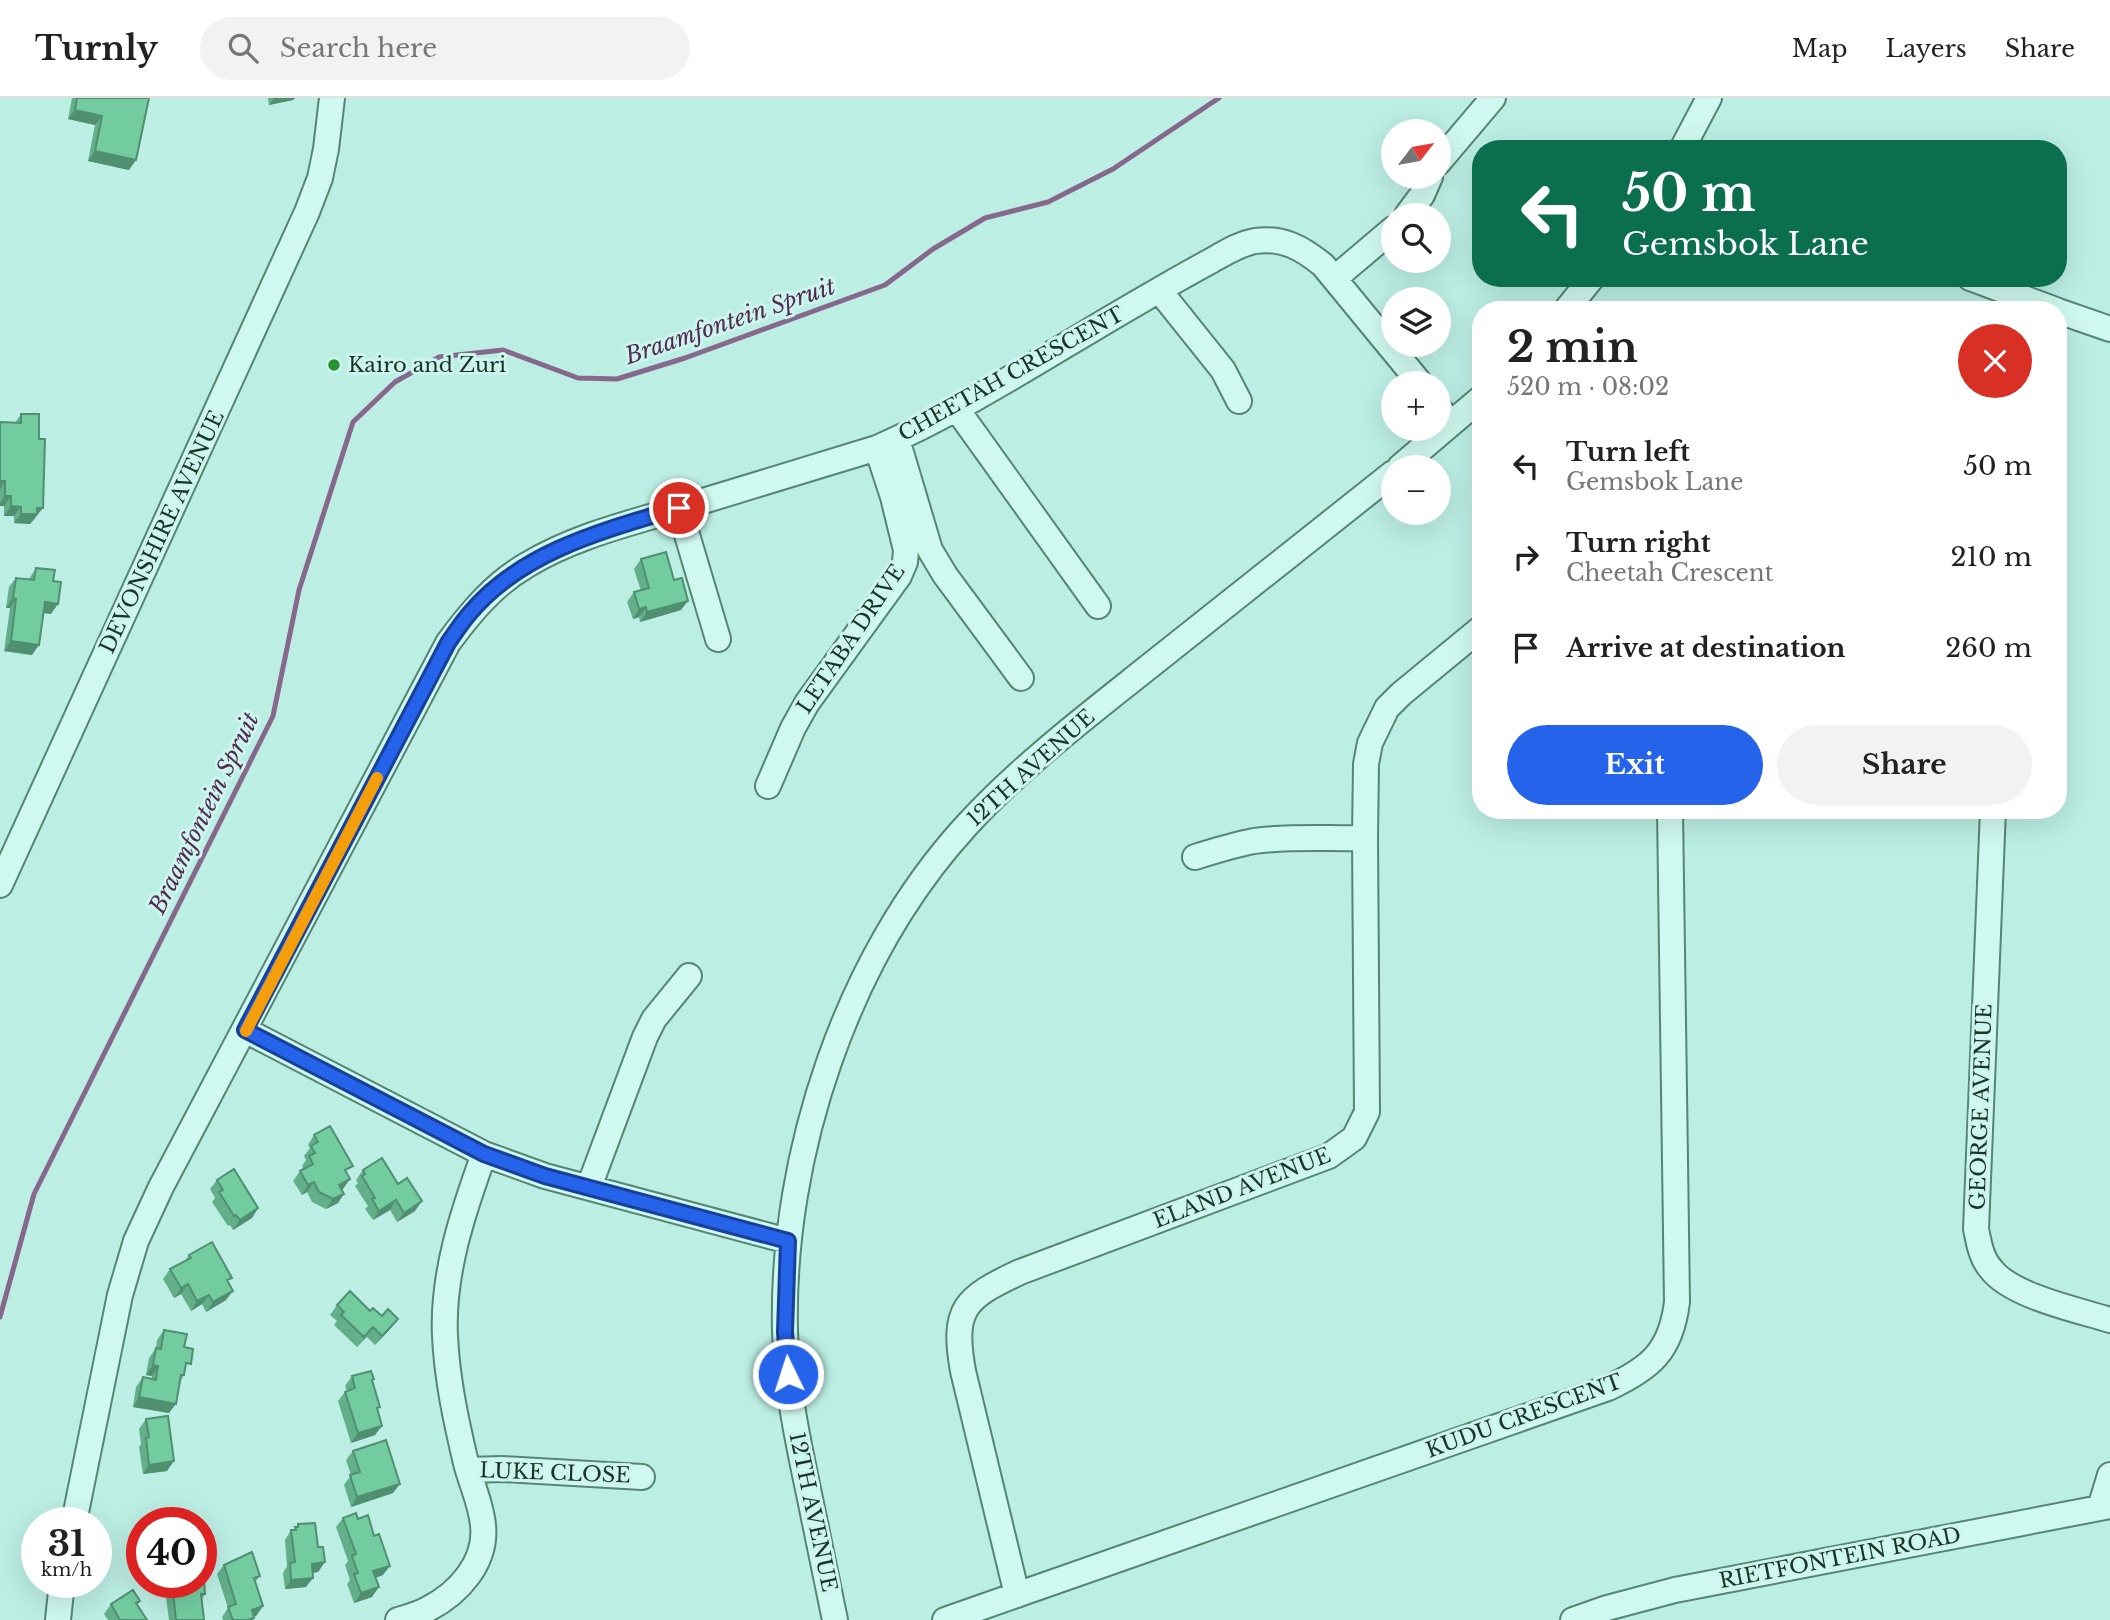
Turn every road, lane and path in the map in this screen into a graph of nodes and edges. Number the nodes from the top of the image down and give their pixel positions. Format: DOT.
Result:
graph roads {
  1 [pos="332,98"];
  2 [pos="1493,98"];
  3 [pos="1709,98"];
  4 [pos="1687,140"];
  5 [pos="1451,148"];
  6 [pos="1381,239"];
  7 [pos="1335,278"];
  8 [pos="1584,287"];
  9 [pos="1987,287"];
  10 [pos="1159,290"];
  11 [pos="1573,301"];
  12 [pos="2012,301"];
  13 [pos="2067,314"];
  14 [pos="2110,329"];
  15 [pos="1410,371"];
  16 [pos="1239,401"];
  17 [pos="1472,403"];
  18 [pos="956,408"];
  19 [pos="1451,412"];
  20 [pos="1422,441"];
  21 [pos="887,443"];
  22 [pos="1410,455"];
  23 [pos="1381,483"];
  24 [pos="679,508"];
  25 [pos="1098,606"];
  26 [pos="1472,636"];
  27 [pos="718,639"];
  28 [pos="1021,678"];
  29 [pos="768,786"];
  30 [pos="1670,819"];
  31 [pos="1993,819"];
  32 [pos="1365,838"];
  33 [pos="1195,858"];
  34 [pos="0,885"];
  35 [pos="689,976"];
  36 [pos="245,1030"];
  37 [pos="484,1154"];
  38 [pos="589,1187"];
  39 [pos="788,1241"];
  40 [pos="2110,1320"];
  41 [pos="468,1470"];
  42 [pos="2110,1475"];
  43 [pos="642,1477"];
  44 [pos="77,1507"];
  45 [pos="2105,1507"];
  46 [pos="1017,1595"];
  47 [pos="59,1598"];
  48 [pos="429,1615"];
  49 [pos="58,1620"];
  50 [pos="398,1620"];
  51 [pos="835,1620"];
  52 [pos="945,1620"];
  53 [pos="1573,1620"];
  1 -- 34 [label="street, DEVONSHIRE AVENUE"];
  2 -- 5 [label="street"];
  3 -- 4 [label="street"];
  6 -- 7 [label="street"];
  7 -- 10 [label="street, CHEETAH CRESCENT"];
  7 -- 15 [label="street, CHEETAH CRESCENT"];
  8 -- 11 [label="street"];
  9 -- 12 [label="street"];
  10 -- 16 [label="street"];
  10 -- 18 [label="street, CHEETAH CRESCENT"];
  13 -- 14 [label="street"];
  17 -- 19 [label="street"];
  18 -- 21 [label="street, CHEETAH CRESCENT"];
  18 -- 25 [label="street"];
  20 -- 22 [label="street"];
  21 -- 24 [label="street, CHEETAH CRESCENT"];
  21 -- 28 [label="street"];
  21 -- 29 [label="street, LETABA DRIVE"];
  23 -- 39 [label="street, 12TH AVENUE"];
  24 -- 27 [label="street"];
  24 -- 36 [label="street, CHEETAH CRESCENT"];
  26 -- 32 [label="street, ELAND AVENUE"];
  30 -- 46 [label="street, KUDU CRESCENT"];
  31 -- 40 [label="street, GEORGE AVENUE"];
  32 -- 33 [label="street"];
  32 -- 46 [label="street, ELAND AVENUE"];
  35 -- 38 [label="street"];
  36 -- 37 [label="street"];
  36 -- 44 [label="street, CHEETAH CRESCENT"];
  37 -- 38 [label="street"];
  37 -- 41 [label="street"];
  38 -- 39 [label="street"];
  39 -- 51 [label="street, 12TH AVENUE"];
  41 -- 43 [label="street, LUKE CLOSE"];
  41 -- 48 [label="street"];
  42 -- 45 [label="street"];
  45 -- 53 [label="street, RIETFONTEIN ROAD"];
  46 -- 52 [label="street, KUDU CRESCENT"];
  47 -- 49 [label="street"];
  48 -- 50 [label="street"];
}
